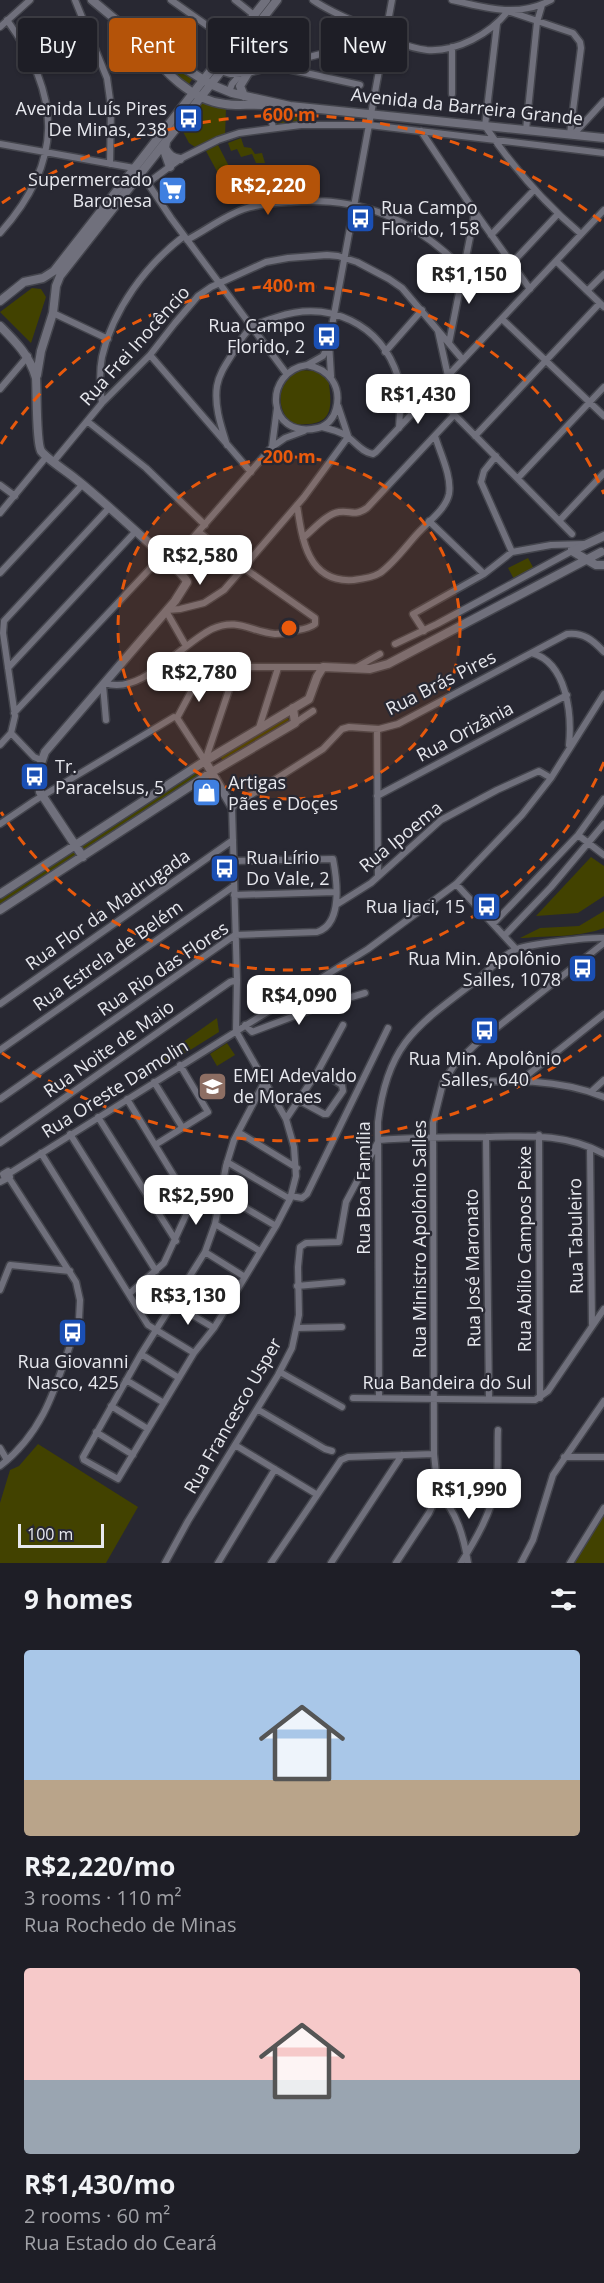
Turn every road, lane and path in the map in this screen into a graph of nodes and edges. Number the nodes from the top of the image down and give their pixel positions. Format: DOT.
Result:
graph roads {
  1 [pos="30,0"];
  2 [pos="75,0"];
  3 [pos="92,0"];
  4 [pos="171,0"];
  5 [pos="235,0"];
  6 [pos="266,0"];
  7 [pos="277,0"];
  8 [pos="314,0"];
  9 [pos="392,0"];
  10 [pos="452,0"];
  11 [pos="551,0"];
  12 [pos="542,5"];
  13 [pos="508,11"];
  14 [pos="254,15"];
  15 [pos="114,18"];
  16 [pos="252,18"];
  17 [pos="263,18"];
  18 [pos="345,18"];
  19 [pos="388,18"];
  20 [pos="7,20"];
  21 [pos="537,22"];
  22 [pos="497,24"];
  23 [pos="208,26"];
  24 [pos="0,27"];
  25 [pos="407,43"];
  26 [pos="452,47"];
  27 [pos="191,72"];
  28 [pos="213,72"];
  29 [pos="219,72"];
  30 [pos="228,72"];
  31 [pos="251,72"];
  32 [pos="303,72"];
  33 [pos="378,72"];
  34 [pos="167,73"];
  35 [pos="245,74"];
  36 [pos="206,82"];
  37 [pos="360,85"];
  38 [pos="229,92"];
  39 [pos="452,94"];
  40 [pos="197,95"];
  41 [pos="244,96"];
  42 [pos="604,101"];
  43 [pos="218,103"];
  44 [pos="269,106"];
  45 [pos="290,106"];
  46 [pos="371,114"];
  47 [pos="369,125"];
  48 [pos="485,126"];
  49 [pos="273,128"];
  50 [pos="526,130"];
  51 [pos="421,131"];
  52 [pos="572,135"];
  53 [pos="493,138"];
  54 [pos="604,138"];
  55 [pos="168,140"];
  56 [pos="0,144"];
  57 [pos="159,150"];
  58 [pos="45,152"];
  59 [pos="604,153"];
  60 [pos="180,159"];
  61 [pos="110,164"];
  62 [pos="170,166"];
  63 [pos="135,174"];
  64 [pos="148,182"];
  65 [pos="534,190"];
  66 [pos="354,204"];
  67 [pos="604,210"];
  68 [pos="475,212"];
  69 [pos="557,214"];
  70 [pos="0,233"];
  71 [pos="581,234"];
  72 [pos="491,235"];
  73 [pos="186,238"];
  74 [pos="345,257"];
  75 [pos="556,261"];
  76 [pos="512,263"];
  77 [pos="464,270"];
  78 [pos="604,274"];
  79 [pos="36,280"];
  80 [pos="220,283"];
  81 [pos="530,289"];
  82 [pos="588,291"];
  83 [pos="54,294"];
  84 [pos="0,301"];
  85 [pos="602,305"];
  86 [pos="422,310"];
  87 [pos="334,312"];
  88 [pos="53,313"];
  89 [pos="502,319"];
  90 [pos="253,327"];
  91 [pos="438,330"];
  92 [pos="1,331"];
  93 [pos="108,339"];
  94 [pos="329,342"];
  95 [pos="449,342"];
  96 [pos="41,351"];
  97 [pos="386,352"];
  98 [pos="150,355"];
  99 [pos="28,356"];
  100 [pos="463,360"];
  101 [pos="546,361"];
  102 [pos="307,365"];
  103 [pos="286,373"];
  104 [pos="331,376"];
  105 [pos="448,376"];
  106 [pos="36,378"];
  107 [pos="604,387"];
  108 [pos="0,389"];
  109 [pos="432,392"];
  110 [pos="337,401"];
  111 [pos="102,403"];
  112 [pos="589,403"];
  113 [pos="277,407"];
  114 [pos="454,415"];
  115 [pos="604,416"];
  116 [pos="87,421"];
  117 [pos="322,427"];
  118 [pos="399,428"];
  119 [pos="304,431"];
  120 [pos="348,436"];
  121 [pos="435,436"];
  122 [pos="475,436"];
  123 [pos="227,445"];
  124 [pos="272,447"];
  125 [pos="496,456"];
  126 [pos="50,459"];
  127 [pos="251,472"];
  128 [pos="604,473"];
  129 [pos="518,478"];
  130 [pos="83,484"];
  131 [pos="0,485"];
  132 [pos="15,496"];
  133 [pos="297,505"];
  134 [pos="109,508"];
  135 [pos="0,513"];
  136 [pos="560,520"];
  137 [pos="429,521"];
  138 [pos="205,525"];
  139 [pos="135,532"];
  140 [pos="199,532"];
  141 [pos="572,534"];
  142 [pos="604,536"];
  143 [pos="303,538"];
  144 [pos="588,544"];
  145 [pos="571,547"];
  146 [pos="512,552"];
  147 [pos="603,552"];
  148 [pos="162,556"];
  149 [pos="585,560"];
  150 [pos="171,563"];
  151 [pos="604,565"];
  152 [pos="244,568"];
  153 [pos="0,573"];
  154 [pos="484,574"];
  155 [pos="167,611"];
  156 [pos="437,624"];
  157 [pos="2,629"];
  158 [pos="424,631"];
  159 [pos="436,638"];
  160 [pos="552,642"];
  161 [pos="395,644"];
  162 [pos="186,646"];
  163 [pos="604,652"];
  164 [pos="532,653"];
  165 [pos="380,654"];
  166 [pos="544,658"];
  167 [pos="246,667"];
  168 [pos="323,667"];
  169 [pos="8,668"];
  170 [pos="278,668"];
  171 [pos="236,669"];
  172 [pos="354,669"];
  173 [pos="200,675"];
  174 [pos="104,684"];
  175 [pos="604,694"];
  176 [pos="567,695"];
  177 [pos="293,708"];
  178 [pos="314,711"];
  179 [pos="14,712"];
  180 [pos="177,718"];
  181 [pos="106,720"];
  182 [pos="295,723"];
  183 [pos="571,726"];
  184 [pos="259,728"];
  185 [pos="376,729"];
  186 [pos="579,732"];
  187 [pos="11,733"];
  188 [pos="211,743"];
  189 [pos="0,745"];
  190 [pos="569,747"];
  191 [pos="225,749"];
  192 [pos="41,760"];
  193 [pos="205,761"];
  194 [pos="212,772"];
  195 [pos="550,778"];
  196 [pos="43,796"];
  197 [pos="377,796"];
  198 [pos="604,799"];
  199 [pos="232,807"];
  200 [pos="0,824"];
  201 [pos="604,824"];
  202 [pos="578,835"];
  203 [pos="233,840"];
  204 [pos="589,842"];
  205 [pos="75,845"];
  206 [pos="604,855"];
  207 [pos="82,857"];
  208 [pos="233,861"];
  209 [pos="378,875"];
  210 [pos="456,884"];
  211 [pos="234,886"];
  212 [pos="335,892"];
  213 [pos="0,894"];
  214 [pos="234,895"];
  215 [pos="336,905"];
  216 [pos="0,910"];
  217 [pos="493,924"];
  218 [pos="235,935"];
  219 [pos="505,935"];
  220 [pos="573,940"];
  221 [pos="604,941"];
  222 [pos="516,949"];
  223 [pos="595,950"];
  224 [pos="237,980"];
  225 [pos="365,993"];
  226 [pos="0,1004"];
  227 [pos="604,1014"];
  228 [pos="245,1025"];
  229 [pos="343,1025"];
  230 [pos="388,1028"];
  231 [pos="236,1031"];
  232 [pos="0,1050"];
  233 [pos="180,1065"];
  234 [pos="318,1071"];
  235 [pos="604,1080"];
  236 [pos="265,1081"];
  237 [pos="520,1081"];
  238 [pos="154,1082"];
  239 [pos="443,1083"];
  240 [pos="591,1092"];
  241 [pos="604,1097"];
  242 [pos="0,1099"];
  243 [pos="127,1099"];
  244 [pos="300,1101"];
  245 [pos="98,1117"];
  246 [pos="286,1119"];
  247 [pos="182,1128"];
  248 [pos="238,1132"];
  249 [pos="70,1134"];
  250 [pos="539,1135"];
  251 [pos="433,1137"];
  252 [pos="486,1137"];
  253 [pos="379,1140"];
  254 [pos="0,1143"];
  255 [pos="155,1145"];
  256 [pos="590,1148"];
  257 [pos="41,1153"];
  258 [pos="604,1154"];
  259 [pos="227,1162"];
  260 [pos="0,1165"];
  261 [pos="297,1168"];
  262 [pos="5,1177"];
  263 [pos="220,1192"];
  264 [pos="291,1198"];
  265 [pos="215,1224"];
  266 [pos="276,1226"];
  267 [pos="176,1241"];
  268 [pos="260,1251"];
  269 [pos="205,1252"];
  270 [pos="70,1271"];
  271 [pos="156,1271"];
  272 [pos="245,1277"];
  273 [pos="189,1278"];
  274 [pos="342,1282"];
  275 [pos="297,1286"];
  276 [pos="0,1290"];
  277 [pos="129,1294"];
  278 [pos="230,1302"];
  279 [pos="174,1304"];
  280 [pos="604,1309"];
  281 [pos="592,1324"];
  282 [pos="342,1327"];
  283 [pos="214,1328"];
  284 [pos="297,1328"];
  285 [pos="157,1331"];
  286 [pos="194,1353"];
  287 [pos="141,1354"];
  288 [pos="280,1372"];
  289 [pos="179,1378"];
  290 [pos="126,1380"];
  291 [pos="353,1398"];
  292 [pos="379,1398"];
  293 [pos="540,1398"];
  294 [pos="489,1399"];
  295 [pos="435,1400"];
  296 [pos="604,1401"];
  297 [pos="164,1403"];
  298 [pos="111,1406"];
  299 [pos="342,1407"];
  300 [pos="257,1409"];
  301 [pos="148,1429"];
  302 [pos="498,1430"];
  303 [pos="96,1432"];
  304 [pos="235,1445"];
  305 [pos="0,1448"];
  306 [pos="332,1451"];
  307 [pos="434,1454"];
  308 [pos="133,1455"];
  309 [pos="402,1455"];
  310 [pos="564,1457"];
  311 [pos="604,1457"];
  312 [pos="7,1460"];
  313 [pos="0,1466"];
  314 [pos="275,1469"];
  315 [pos="438,1493"];
  316 [pos="316,1494"];
  317 [pos="604,1508"];
  318 [pos="467,1553"];
  319 [pos="165,1563"];
  320 [pos="218,1563"];
  321 [pos="271,1563"];
  322 [pos="331,1563"];
  323 [pos="396,1563"];
  324 [pos="461,1563"];
  325 [pos="468,1563"];
  326 [pos="521,1563"];
  327 [pos="570,1563"];
  1 -- 20 [label="street"];
  2 -- 61 [label="street"];
  3 -- 15 [label="main road, Avenida da Barreira Grande"];
  4 -- 23 [label="street"];
  5 -- 14 [label="street"];
  6 -- 14 [label="main road"];
  7 -- 17 [label="main road"];
  8 -- 18 [label="street"];
  9 -- 19 [label="street"];
  10 -- 13 [label="street"];
  11 -- 12 [label="street"];
  12 -- 13 [label="street"];
  12 -- 21 [label="street"];
  13 -- 21 [label="street"];
  13 -- 22 [label="street"];
  14 -- 16 [label="main road"];
  20 -- 24 [label="street"];
  20 -- 58 [label="street"];
  21 -- 50 [label="street"];
  21 -- 52 [label="street"];
  22 -- 26 [label="street"];
  22 -- 48 [label="street"];
  25 -- 26 [label="street"];
  26 -- 39 [label="street"];
  27 -- 36 [label="main road, Avenida da Barreira Grande"];
  28 -- 36 [label="main road"];
  29 -- 36 [label="main road"];
  30 -- 35 [label="street"];
  31 -- 35 [label="street"];
  32 -- 37 [label="street"];
  33 -- 46 [label="street"];
  34 -- 40 [label="main road, Avenida da Barreira Grande"];
  35 -- 38 [label="street"];
  35 -- 41 [label="main road"];
  36 -- 38 [label="main road, Avenida da Barreira Grande"];
  36 -- 40 [label="main road"];
  38 -- 41 [label="main road, Avenida da Barreira Grande"];
  38 -- 43 [label="main road"];
  40 -- 43 [label="main road, Avenida da Barreira Grande"];
  40 -- 55 [label="main road"];
  40 -- 63 [label="main road"];
  41 -- 45 [label="main road, Avenida da Barreira Grande"];
  42 -- 52 [label="street"];
  43 -- 44 [label="main road, Avenida da Barreira Grande"];
  44 -- 45 [label="main road, Avenida da Barreira Grande"];
  44 -- 49 [label="street"];
  45 -- 46 [label="main road, Avenida da Barreira Grande"];
  46 -- 47 [label="street"];
  46 -- 48 [label="main road, Avenida da Barreira Grande"];
  47 -- 49 [label="street, Avenida da Barreira Grande"];
  47 -- 51 [label="street, Avenida da Barreira Grande"];
  47 -- 66 [label="street"];
  48 -- 50 [label="main road, Avenida da Barreira Grande"];
  48 -- 53 [label="street"];
  49 -- 60 [label="street, Avenida da Barreira Grande"];
  50 -- 52 [label="main road, Avenida da Barreira Grande"];
  51 -- 53 [label="street, Avenida da Barreira Grande"];
  51 -- 68 [label="street"];
  52 -- 54 [label="main road, Avenida da Barreira Grande"];
  53 -- 59 [label="street, Avenida da Barreira Grande"];
  53 -- 65 [label="street"];
  55 -- 57 [label="main road"];
  55 -- 60 [label="main road"];
  56 -- 58 [label="street"];
  57 -- 62 [label="main road"];
  57 -- 63 [label="main road"];
  58 -- 61 [label="street"];
  58 -- 70 [label="street"];
  60 -- 62 [label="street, Avenida da Barreira Grande"];
  61 -- 63 [label="street"];
  62 -- 64 [label="street, Avenida da Barreira Grande"];
  63 -- 64 [label="street"];
  63 -- 79 [label="main road"];
  63 -- 83 [label="main road"];
  64 -- 73 [label="street"];
  65 -- 69 [label="street"];
  65 -- 72 [label="street"];
  66 -- 73 [label="street"];
  66 -- 74 [label="street"];
  66 -- 77 [label="street"];
  67 -- 71 [label="street"];
  68 -- 72 [label="street"];
  68 -- 77 [label="street"];
  69 -- 71 [label="street"];
  69 -- 76 [label="street"];
  71 -- 75 [label="street"];
  72 -- 76 [label="street"];
  73 -- 80 [label="street"];
  73 -- 93 [label="street"];
  74 -- 80 [label="street, Rua Frei Inocêncio"];
  74 -- 86 [label="street, Rua Frei Inocêncio"];
  74 -- 87 [label="street"];
  75 -- 81 [label="street"];
  75 -- 82 [label="street"];
  76 -- 81 [label="street"];
  77 -- 95 [label="street"];
  78 -- 82 [label="street"];
  79 -- 83 [label="main road"];
  79 -- 84 [label="main road"];
  80 -- 90 [label="street"];
  80 -- 98 [label="street, Rua Frei Inocêncio"];
  81 -- 89 [label="street"];
  82 -- 85 [label="street"];
  83 -- 88 [label="main road"];
  85 -- 101 [label="street"];
  86 -- 91 [label="street, Rua Frei Inocêncio"];
  86 -- 97 [label="street"];
  87 -- 90 [label="street"];
  87 -- 94 [label="street"];
  87 -- 97 [label="street"];
  88 -- 93 [label="street"];
  88 -- 96 [label="main road"];
  89 -- 100 [label="street"];
  89 -- 101 [label="street"];
  90 -- 103 [label="street"];
  90 -- 123 [label="street"];
  91 -- 95 [label="street, Rua Frei Inocêncio"];
  91 -- 105 [label="street, Rua Frei Inocêncio"];
  92 -- 99 [label="main road"];
  93 -- 111 [label="street"];
  94 -- 102 [label="street"];
  94 -- 104 [label="street"];
  95 -- 100 [label="street, Rua Frei Inocêncio"];
  96 -- 99 [label="main road"];
  96 -- 106 [label="main road"];
  97 -- 118 [label="street"];
  98 -- 111 [label="street, Rua Frei Inocêncio"];
  98 -- 123 [label="street"];
  99 -- 106 [label="main road"];
  99 -- 108 [label="street"];
  100 -- 105 [label="street"];
  101 -- 112 [label="street"];
  101 -- 122 [label="street"];
  102 -- 103 [label="street"];
  102 -- 104 [label="street"];
  103 -- 113 [label="street"];
  104 -- 110 [label="street"];
  105 -- 109 [label="street"];
  106 -- 126 [label="main road"];
  107 -- 112 [label="street"];
  109 -- 114 [label="street"];
  109 -- 118 [label="street"];
  110 -- 117 [label="street"];
  110 -- 120 [label="street"];
  111 -- 116 [label="street, Rua Frei Inocêncio"];
  112 -- 115 [label="street"];
  112 -- 129 [label="street"];
  113 -- 119 [label="street"];
  113 -- 124 [label="street"];
  114 -- 121 [label="street"];
  114 -- 122 [label="street"];
  116 -- 126 [label="street, Rua Frei Inocêncio"];
  116 -- 138 [label="street"];
  117 -- 119 [label="street"];
  117 -- 120 [label="street"];
  118 -- 120 [label="street"];
  119 -- 124 [label="street"];
  120 -- 133 [label="street"];
  121 -- 137 [label="street"];
  121 -- 143 [label="street"];
  122 -- 125 [label="street"];
  123 -- 127 [label="street"];
  124 -- 127 [label="street"];
  125 -- 129 [label="street"];
  125 -- 146 [label="street"];
  126 -- 130 [label="main road"];
  126 -- 132 [label="street, Rua Frei Inocêncio"];
  127 -- 138 [label="street"];
  128 -- 136 [label="street"];
  129 -- 136 [label="street"];
  130 -- 134 [label="main road"];
  130 -- 153 [label="street"];
  131 -- 132 [label="street"];
  132 -- 135 [label="street, Rua Frei Inocêncio"];
  133 -- 143 [label="street"];
  133 -- 152 [label="street"];
  134 -- 139 [label="main road"];
  134 -- 157 [label="street"];
  136 -- 141 [label="street"];
  137 -- 143 [label="street"];
  137 -- 154 [label="street"];
  138 -- 140 [label="street"];
  139 -- 148 [label="main road"];
  139 -- 169 [label="street"];
  140 -- 150 [label="street"];
  140 -- 152 [label="street"];
  142 -- 144 [label="main road"];
  144 -- 145 [label="main road"];
  144 -- 147 [label="main road"];
  145 -- 146 [label="street"];
  145 -- 149 [label="main road"];
  145 -- 156 [label="street"];
  146 -- 154 [label="street"];
  147 -- 149 [label="main road"];
  148 -- 150 [label="main road"];
  148 -- 179 [label="street"];
  149 -- 151 [label="main road"];
  149 -- 159 [label="main road"];
  150 -- 155 [label="main road"];
  152 -- 155 [label="street"];
  152 -- 162 [label="street"];
  154 -- 158 [label="street"];
  155 -- 162 [label="street"];
  155 -- 174 [label="main road"];
  156 -- 158 [label="street"];
  156 -- 159 [label="street"];
  157 -- 169 [label="street"];
  158 -- 161 [label="street"];
  159 -- 172 [label="main road"];
  160 -- 163 [label="street, Rua Brás Pires"];
  160 -- 164 [label="street, Rua Brás Pires"];
  160 -- 166 [label="street"];
  162 -- 174 [label="street"];
  164 -- 166 [label="street"];
  164 -- 185 [label="street, Rua Brás Pires"];
  165 -- 172 [label="street"];
  166 -- 176 [label="street"];
  167 -- 170 [label="street"];
  168 -- 170 [label="street"];
  168 -- 172 [label="main road"];
  168 -- 177 [label="main road"];
  169 -- 179 [label="street"];
  170 -- 184 [label="street"];
  171 -- 188 [label="street"];
  173 -- 180 [label="street"];
  174 -- 181 [label="street"];
  174 -- 192 [label="main road"];
  175 -- 186 [label="street, Rua Oreste Damolin"];
  176 -- 183 [label="street"];
  176 -- 197 [label="street, Rua Orizânia"];
  177 -- 182 [label="main road"];
  177 -- 184 [label="main road"];
  178 -- 182 [label="street"];
  179 -- 187 [label="street"];
  180 -- 193 [label="street"];
  180 -- 196 [label="street"];
  182 -- 194 [label="main road"];
  183 -- 186 [label="street"];
  183 -- 190 [label="street"];
  184 -- 191 [label="main road"];
  185 -- 197 [label="street"];
  185 -- 199 [label="street, Rua Brás Pires"];
  186 -- 190 [label="street, Rua Oreste Damolin"];
  187 -- 189 [label="street"];
  187 -- 192 [label="street"];
  188 -- 191 [label="street"];
  188 -- 193 [label="street"];
  190 -- 195 [label="street, Rua Oreste Damolin"];
  191 -- 193 [label="main road"];
  192 -- 196 [label="main road"];
  193 -- 194 [label="main road"];
  193 -- 205 [label="main road"];
  194 -- 199 [label="main road"];
  194 -- 207 [label="main road"];
  195 -- 209 [label="street, Rua Ipoema"];
  195 -- 210 [label="street, Rua Oreste Damolin"];
  196 -- 200 [label="street"];
  196 -- 205 [label="main road"];
  197 -- 209 [label="street"];
  198 -- 202 [label="street"];
  199 -- 203 [label="street"];
  201 -- 204 [label="street"];
  202 -- 204 [label="street"];
  202 -- 217 [label="street"];
  203 -- 208 [label="street"];
  203 -- 226 [label="street, Rua Flor da Madrugada"];
  204 -- 206 [label="street"];
  204 -- 219 [label="street"];
  205 -- 207 [label="main road"];
  205 -- 213 [label="main road"];
  207 -- 216 [label="main road"];
  208 -- 211 [label="street"];
  208 -- 212 [label="street"];
  209 -- 215 [label="street, Rua Ipoema"];
  210 -- 217 [label="street"];
  210 -- 228 [label="street, Rua Oreste Damolin"];
  211 -- 214 [label="street"];
  211 -- 232 [label="street, Rua Estrela de Belém"];
  212 -- 214 [label="street"];
  212 -- 215 [label="street"];
  214 -- 218 [label="street"];
  215 -- 218 [label="street, Rua Rio das Flores"];
  217 -- 219 [label="street"];
  218 -- 224 [label="street"];
  218 -- 242 [label="street, Rua Rio das Flores"];
  219 -- 222 [label="street"];
  220 -- 221 [label="street, Rua Boa Família"];
  220 -- 222 [label="street, Rua Boa Família"];
  220 -- 223 [label="street"];
  221 -- 223 [label="street, Rua Ministro Apolônio Salles"];
  222 -- 253 [label="street, Rua Boa Família"];
  223 -- 239 [label="street, Rua Ministro Apolônio Salles"];
  224 -- 231 [label="street"];
  224 -- 254 [label="street, Rua Noite de Maio"];
  225 -- 228 [label="street"];
  227 -- 237 [label="street"];
  228 -- 231 [label="street, Rua Oreste Damolin"];
  229 -- 234 [label="street"];
  230 -- 264 [label="street"];
  231 -- 233 [label="street, Rua Oreste Damolin"];
  231 -- 236 [label="street"];
  233 -- 238 [label="street, Rua Oreste Damolin"];
  233 -- 247 [label="street"];
  234 -- 244 [label="street"];
  234 -- 244 [label="street"];
  235 -- 240 [label="street"];
  236 -- 246 [label="street"];
  236 -- 248 [label="street"];
  237 -- 239 [label="street"];
  237 -- 240 [label="street"];
  238 -- 243 [label="street, Rua Oreste Damolin"];
  238 -- 247 [label="street"];
  239 -- 251 [label="street, Rua Ministro Apolônio Salles"];
  240 -- 241 [label="street"];
  243 -- 245 [label="street, Rua Oreste Damolin"];
  243 -- 255 [label="street"];
  244 -- 246 [label="street"];
  245 -- 249 [label="street, Rua Oreste Damolin"];
  245 -- 267 [label="street"];
  246 -- 261 [label="street"];
  247 -- 255 [label="street"];
  248 -- 259 [label="street"];
  248 -- 261 [label="street"];
  249 -- 257 [label="street, Rua Oreste Damolin"];
  249 -- 271 [label="street"];
  250 -- 252 [label="street"];
  250 -- 256 [label="street"];
  250 -- 293 [label="street, Rua Abílio Campos Peixe"];
  251 -- 252 [label="street"];
  251 -- 253 [label="street"];
  251 -- 295 [label="street, Rua Ministro Apolônio Salles"];
  252 -- 294 [label="street, Rua José Maronato"];
  253 -- 275 [label="street, Rua Francesco Usper"];
  253 -- 292 [label="street, Rua Boa Família"];
  255 -- 267 [label="street"];
  256 -- 258 [label="street"];
  256 -- 281 [label="street, Rua Tabuleiro"];
  257 -- 262 [label="street, Rua Oreste Damolin"];
  257 -- 277 [label="street"];
  259 -- 263 [label="street"];
  259 -- 264 [label="street"];
  260 -- 262 [label="street"];
  261 -- 264 [label="street"];
  262 -- 270 [label="street"];
  263 -- 265 [label="street"];
  263 -- 266 [label="street"];
  264 -- 266 [label="street"];
  265 -- 268 [label="street"];
  265 -- 269 [label="street"];
  266 -- 268 [label="street"];
  267 -- 271 [label="street"];
  268 -- 272 [label="street"];
  269 -- 272 [label="street"];
  269 -- 273 [label="street"];
  270 -- 276 [label="street"];
  270 -- 312 [label="street"];
  271 -- 277 [label="street"];
  272 -- 278 [label="street"];
  273 -- 278 [label="street"];
  273 -- 279 [label="street"];
  274 -- 275 [label="street"];
  275 -- 284 [label="street, Rua Francesco Usper"];
  277 -- 285 [label="street"];
  278 -- 283 [label="street"];
  279 -- 283 [label="street"];
  279 -- 285 [label="street"];
  280 -- 281 [label="street, Rua Bandeira do Sul"];
  281 -- 293 [label="street, Rua Bandeira do Sul"];
  282 -- 284 [label="street"];
  283 -- 286 [label="street"];
  284 -- 288 [label="street, Rua Francesco Usper"];
  285 -- 286 [label="street"];
  285 -- 287 [label="street"];
  286 -- 289 [label="street"];
  287 -- 289 [label="street"];
  287 -- 290 [label="street"];
  288 -- 299 [label="street"];
  288 -- 300 [label="street, Rua Francesco Usper"];
  289 -- 297 [label="street"];
  290 -- 297 [label="street"];
  290 -- 298 [label="street"];
  291 -- 292 [label="street, Rua Bandeira do Sul"];
  292 -- 295 [label="street, Rua Bandeira do Sul"];
  293 -- 294 [label="street, Rua Bandeira do Sul"];
  294 -- 295 [label="street, Rua Bandeira do Sul"];
  295 -- 307 [label="street, Rua Ministro Apolônio Salles"];
  296 -- 310 [label="street"];
  297 -- 301 [label="street"];
  298 -- 301 [label="street"];
  298 -- 303 [label="street"];
  300 -- 304 [label="street, Rua Francesco Usper"];
  300 -- 306 [label="street"];
  301 -- 308 [label="street"];
  302 -- 318 [label="street"];
  303 -- 308 [label="street"];
  303 -- 308 [label="street"];
  304 -- 314 [label="street"];
  304 -- 319 [label="street, Rua Francesco Usper"];
  305 -- 312 [label="street"];
  307 -- 309 [label="street"];
  307 -- 315 [label="street, Rua Ministro Apolônio Salles"];
  309 -- 316 [label="street"];
  309 -- 322 [label="street"];
  310 -- 311 [label="street"];
  310 -- 326 [label="street"];
  312 -- 313 [label="street"];
  314 -- 316 [label="street"];
  314 -- 320 [label="street"];
  315 -- 318 [label="street"];
  315 -- 323 [label="street"];
  316 -- 321 [label="street"];
  317 -- 327 [label="street"];
  318 -- 324 [label="street"];
  318 -- 325 [label="street"];
}
